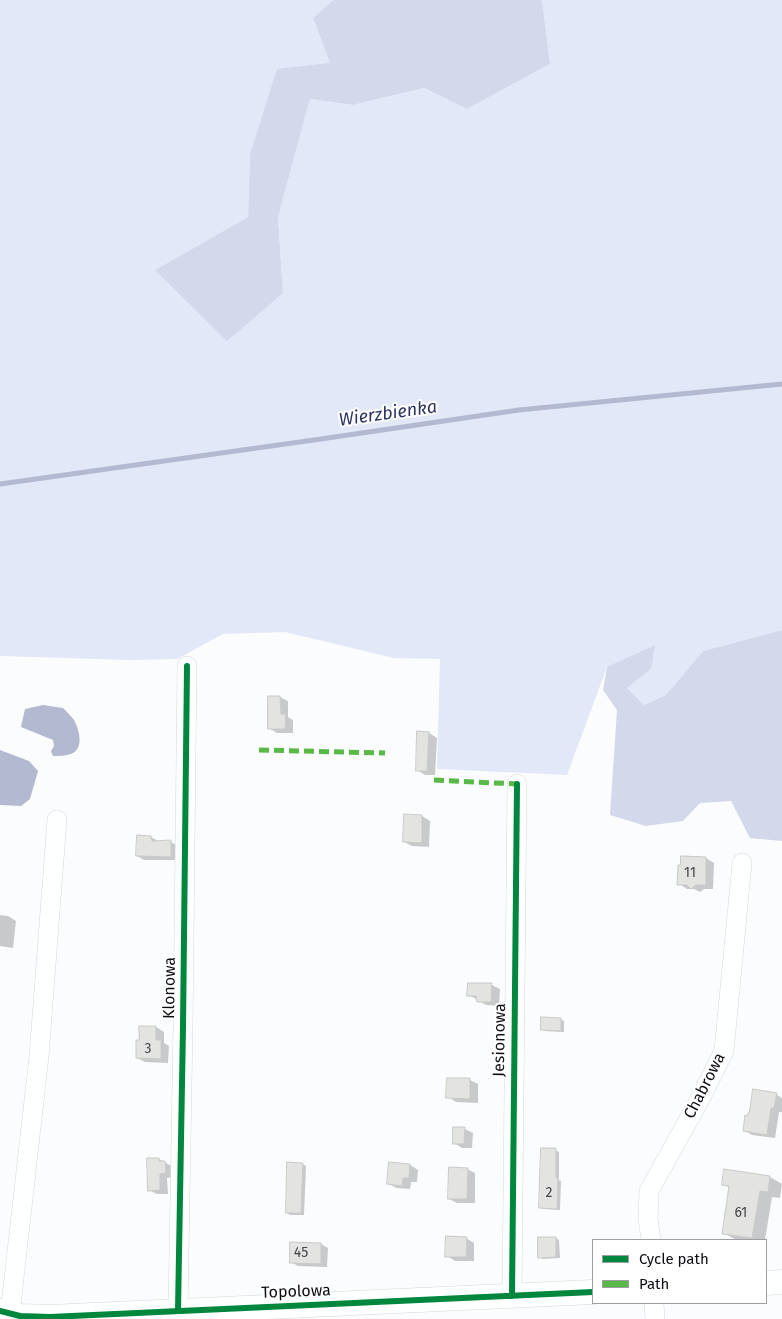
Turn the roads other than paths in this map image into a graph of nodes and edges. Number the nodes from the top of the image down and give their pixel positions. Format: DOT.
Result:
graph roads {
  1 [pos="187,666"];
  2 [pos="517,784"];
  3 [pos="57,820"];
  4 [pos="742,862"];
  5 [pos="651,1239"];
  6 [pos="782,1282"];
  7 [pos="767,1283"];
  8 [pos="592,1292"];
  9 [pos="512,1296"];
  10 [pos="654,1304"];
  11 [pos="178,1310"];
  12 [pos="5,1312"];
  13 [pos="655,1319"];
  1 -- 11 [label="street, Klonowa"];
  2 -- 9 [label="street, Jesionowa"];
  3 -- 12 [label="street"];
  4 -- 5 [label="street, Chabrowa"];
  6 -- 7 [label="street"];
  8 -- 9 [label="street, Topolowa"];
  9 -- 11 [label="street, Topolowa"];
  10 -- 13 [label="street"];
  11 -- 12 [label="street, Topolowa"];
}
